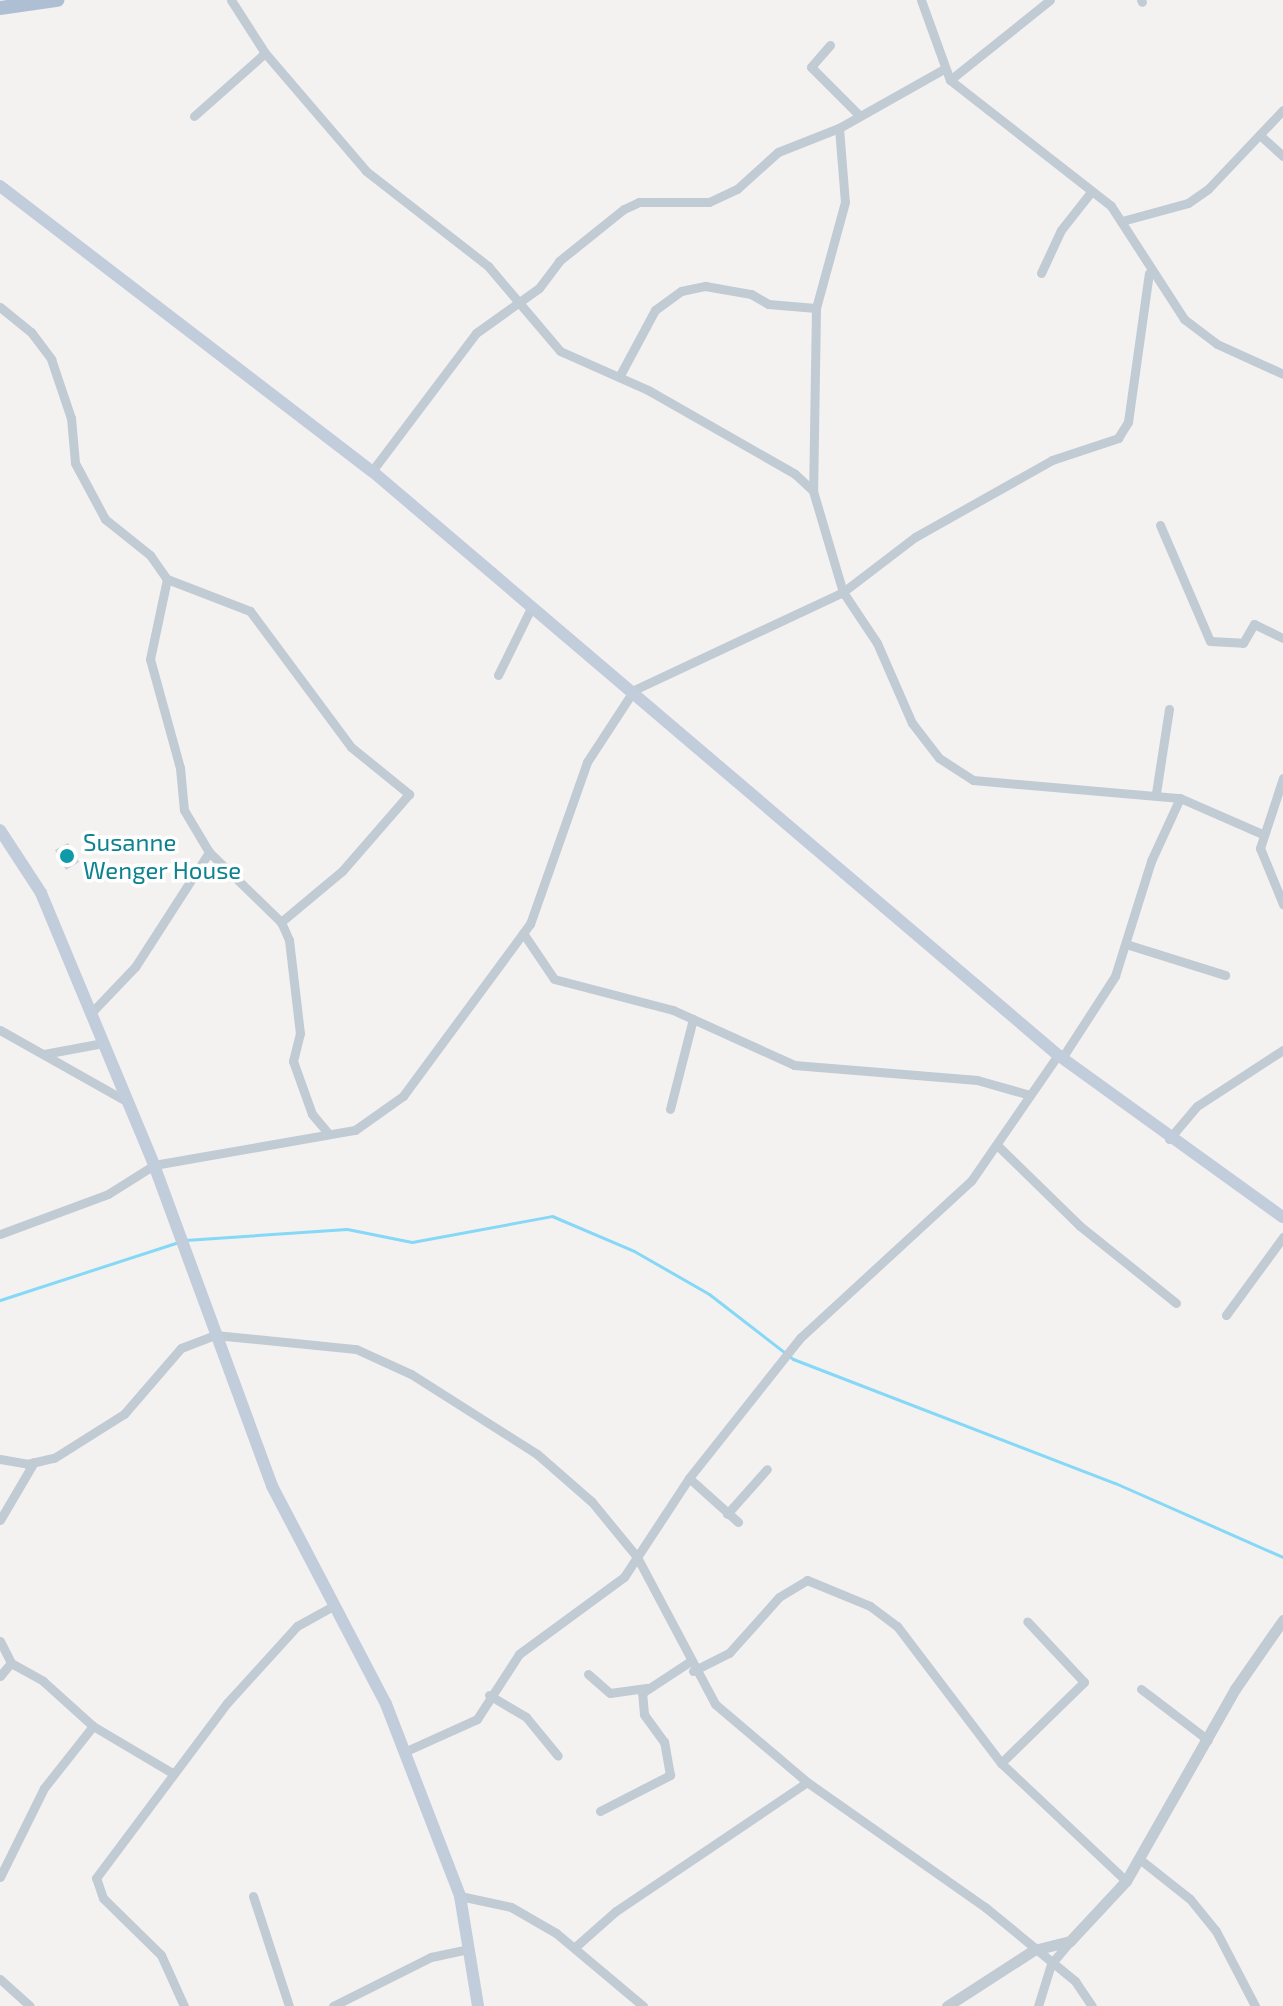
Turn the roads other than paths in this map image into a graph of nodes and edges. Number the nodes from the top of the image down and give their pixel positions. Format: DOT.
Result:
graph roads {
  1 [pos="57,0"];
  2 [pos="231,0"];
  3 [pos="921,0"];
  4 [pos="1050,0"];
  5 [pos="0,8"];
  6 [pos="830,45"];
  7 [pos="265,53"];
  8 [pos="942,70"];
  9 [pos="950,80"];
  10 [pos="1283,110"];
  11 [pos="859,115"];
  12 [pos="194,116"];
  13 [pos="839,128"];
  14 [pos="1263,138"];
  15 [pos="1283,156"];
  16 [pos="0,186"];
  17 [pos="1091,192"];
  18 [pos="1122,221"];
  19 [pos="1041,273"];
  20 [pos="1149,273"];
  21 [pos="515,300"];
  22 [pos="0,307"];
  23 [pos="816,308"];
  24 [pos="1283,374"];
  25 [pos="619,377"];
  26 [pos="372,471"];
  27 [pos="813,491"];
  28 [pos="1160,525"];
  29 [pos="167,579"];
  30 [pos="843,592"];
  31 [pos="532,606"];
  32 [pos="1283,638"];
  33 [pos="498,675"];
  34 [pos="634,690"];
  35 [pos="1169,709"];
  36 [pos="1283,778"];
  37 [pos="1156,793"];
  38 [pos="1180,798"];
  39 [pos="0,830"];
  40 [pos="1260,833"];
  41 [pos="209,852"];
  42 [pos="1283,904"];
  43 [pos="281,922"];
  44 [pos="523,933"];
  45 [pos="1126,944"];
  46 [pos="1225,975"];
  47 [pos="91,1013"];
  48 [pos="693,1019"];
  49 [pos="0,1030"];
  50 [pos="103,1043"];
  51 [pos="1283,1050"];
  52 [pos="44,1054"];
  53 [pos="1060,1056"];
  54 [pos="1030,1095"];
  55 [pos="128,1102"];
  56 [pos="670,1109"];
  57 [pos="328,1133"];
  58 [pos="1169,1139"];
  59 [pos="997,1145"];
  60 [pos="154,1165"];
  61 [pos="1281,1211"];
  62 [pos="0,1234"];
  63 [pos="1283,1237"];
  64 [pos="1176,1303"];
  65 [pos="1226,1315"];
  66 [pos="215,1335"];
  67 [pos="0,1459"];
  68 [pos="34,1462"];
  69 [pos="767,1469"];
  70 [pos="689,1478"];
  71 [pos="727,1514"];
  72 [pos="0,1520"];
  73 [pos="738,1522"];
  74 [pos="637,1557"];
  75 [pos="331,1607"];
  76 [pos="1283,1620"];
  77 [pos="1027,1621"];
  78 [pos="0,1641"];
  79 [pos="11,1663"];
  80 [pos="691,1666"];
  81 [pos="588,1674"];
  82 [pos="0,1676"];
  83 [pos="647,1688"];
  84 [pos="1141,1689"];
  85 [pos="489,1695"];
  86 [pos="93,1726"];
  87 [pos="1208,1740"];
  88 [pos="404,1752"];
  89 [pos="558,1756"];
  90 [pos="1001,1763"];
  91 [pos="172,1773"];
  92 [pos="807,1782"];
  93 [pos="600,1811"];
  94 [pos="1142,1861"];
  95 [pos="0,1877"];
  96 [pos="1126,1881"];
  97 [pos="253,1896"];
  98 [pos="460,1896"];
  99 [pos="1070,1941"];
  100 [pos="574,1948"];
  101 [pos="469,1949"];
  102 [pos="1034,1950"];
  103 [pos="1051,1964"];
  104 [pos="0,1979"];
  105 [pos="30,2006"];
  106 [pos="184,2006"];
  107 [pos="289,2006"];
  108 [pos="333,2006"];
  109 [pos="478,2006"];
  110 [pos="643,2006"];
  111 [pos="947,2006"];
  112 [pos="1038,2006"];
  113 [pos="1092,2006"];
  114 [pos="1255,2006"];
  1 -- 5 [label="main road"];
  2 -- 7 [label="street"];
  3 -- 8 [label="street"];
  4 -- 9 [label="street"];
  6 -- 11 [label="street"];
  7 -- 12 [label="street"];
  7 -- 21 [label="street"];
  8 -- 9 [label="street"];
  8 -- 11 [label="street"];
  9 -- 17 [label="street"];
  10 -- 14 [label="street"];
  11 -- 13 [label="street"];
  13 -- 21 [label="street"];
  13 -- 23 [label="street"];
  14 -- 15 [label="street"];
  14 -- 18 [label="street"];
  16 -- 26 [label="main road"];
  17 -- 18 [label="street"];
  17 -- 19 [label="street"];
  18 -- 20 [label="street"];
  20 -- 24 [label="street"];
  20 -- 30 [label="street"];
  21 -- 25 [label="street"];
  21 -- 26 [label="street"];
  22 -- 29 [label="street"];
  23 -- 25 [label="street"];
  23 -- 27 [label="street"];
  25 -- 27 [label="street"];
  26 -- 31 [label="main road"];
  27 -- 30 [label="street"];
  28 -- 32 [label="street"];
  29 -- 41 [label="street"];
  29 -- 43 [label="street"];
  30 -- 34 [label="street"];
  30 -- 37 [label="street"];
  31 -- 33 [label="street"];
  31 -- 34 [label="main road"];
  34 -- 44 [label="street"];
  34 -- 53 [label="main road"];
  35 -- 37 [label="street"];
  36 -- 40 [label="street"];
  37 -- 38 [label="street"];
  38 -- 40 [label="street"];
  38 -- 45 [label="street"];
  39 -- 47 [label="main road"];
  40 -- 42 [label="street"];
  41 -- 43 [label="street"];
  41 -- 47 [label="street"];
  43 -- 57 [label="street"];
  44 -- 48 [label="street"];
  44 -- 57 [label="street"];
  45 -- 46 [label="street"];
  45 -- 53 [label="street"];
  47 -- 50 [label="main road"];
  48 -- 54 [label="street"];
  48 -- 56 [label="street"];
  49 -- 52 [label="street"];
  50 -- 52 [label="street"];
  50 -- 55 [label="main road"];
  51 -- 58 [label="street"];
  52 -- 55 [label="street"];
  53 -- 54 [label="street"];
  53 -- 58 [label="main road"];
  54 -- 59 [label="street"];
  55 -- 60 [label="main road"];
  57 -- 60 [label="street"];
  58 -- 61 [label="main road"];
  59 -- 64 [label="street"];
  59 -- 70 [label="street"];
  60 -- 62 [label="street"];
  60 -- 66 [label="main road"];
  63 -- 65 [label="street"];
  66 -- 68 [label="street"];
  66 -- 74 [label="street"];
  66 -- 75 [label="main road"];
  67 -- 68 [label="street"];
  68 -- 72 [label="street"];
  69 -- 71 [label="street"];
  70 -- 71 [label="street"];
  70 -- 74 [label="street"];
  71 -- 73 [label="street"];
  74 -- 80 [label="street"];
  74 -- 85 [label="street"];
  75 -- 88 [label="main road"];
  75 -- 91 [label="street"];
  76 -- 87 [label="street"];
  77 -- 90 [label="street"];
  78 -- 79 [label="street"];
  79 -- 82 [label="street"];
  79 -- 86 [label="street"];
  80 -- 83 [label="street"];
  80 -- 90 [label="street"];
  80 -- 92 [label="street"];
  81 -- 83 [label="street"];
  83 -- 93 [label="street"];
  84 -- 87 [label="street"];
  85 -- 88 [label="street"];
  85 -- 89 [label="street"];
  86 -- 91 [label="street"];
  86 -- 95 [label="street"];
  87 -- 94 [label="street"];
  88 -- 98 [label="main road"];
  90 -- 96 [label="street"];
  91 -- 106 [label="street"];
  92 -- 100 [label="street"];
  92 -- 102 [label="street"];
  94 -- 96 [label="street"];
  94 -- 114 [label="street"];
  96 -- 99 [label="street"];
  97 -- 107 [label="street"];
  98 -- 100 [label="street"];
  98 -- 101 [label="main road"];
  99 -- 102 [label="street"];
  99 -- 103 [label="street"];
  100 -- 110 [label="street"];
  101 -- 108 [label="street"];
  101 -- 109 [label="main road"];
  102 -- 103 [label="street"];
  102 -- 111 [label="street"];
  103 -- 112 [label="street"];
  103 -- 113 [label="street"];
  104 -- 105 [label="street"];
}
